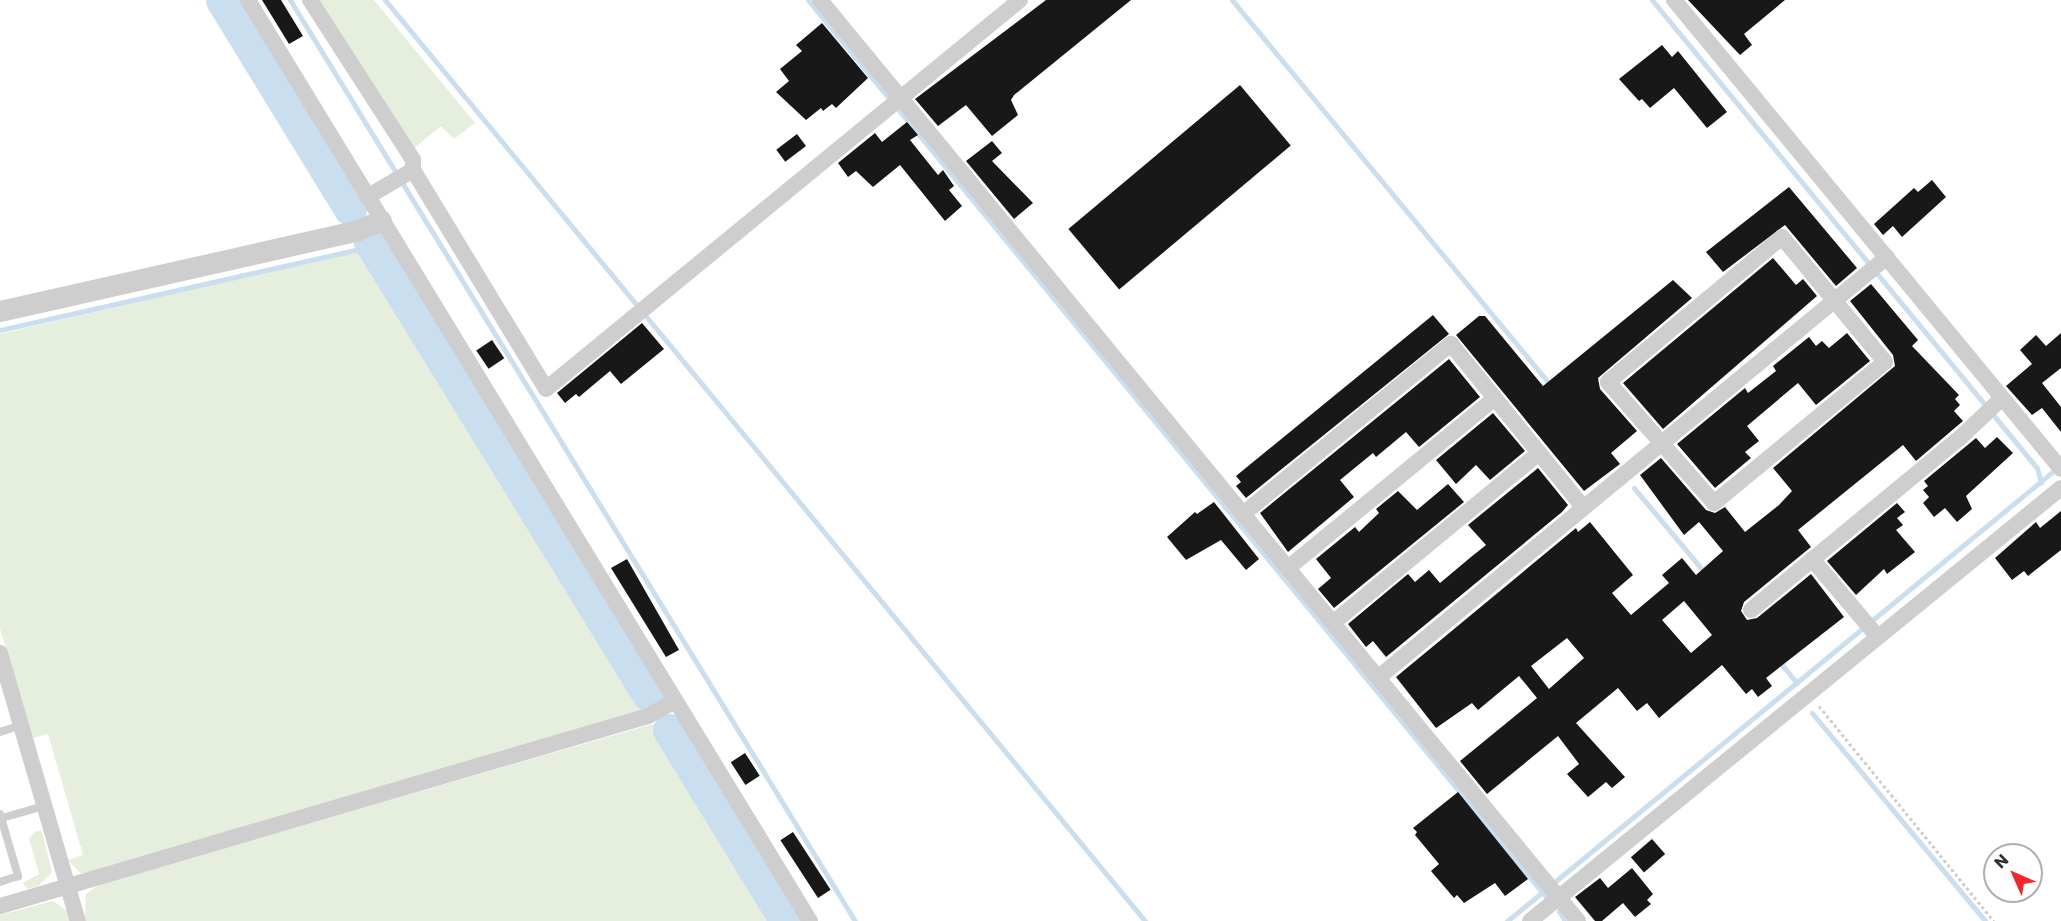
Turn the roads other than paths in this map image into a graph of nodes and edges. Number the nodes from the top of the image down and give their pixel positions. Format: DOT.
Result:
graph roads {
  1 [pos="249,0"];
  2 [pos="310,0"];
  3 [pos="820,0"];
  4 [pos="1020,0"];
  5 [pos="1674,0"];
  6 [pos="896,103"];
  7 [pos="404,175"];
  8 [pos="367,196"];
  9 [pos="381,220"];
  10 [pos="1878,265"];
  11 [pos="1834,300"];
  12 [pos="0,311"];
  13 [pos="1494,399"];
  14 [pos="1993,406"];
  15 [pos="1660,442"];
  16 [pos="1538,454"];
  17 [pos="2057,459"];
  18 [pos="2061,488"];
  19 [pos="1583,507"];
  20 [pos="1243,514"];
  21 [pos="1812,560"];
  22 [pos="1288,568"];
  23 [pos="1751,610"];
  24 [pos="1334,622"];
  25 [pos="1871,628"];
  26 [pos="0,653"];
  27 [pos="1379,677"];
  28 [pos="675,701"];
  29 [pos="21,725"];
  30 [pos="0,732"];
  31 [pos="44,806"];
  32 [pos="1,816"];
  33 [pos="0,882"];
  34 [pos="68,887"];
  35 [pos="1553,890"];
  36 [pos="0,906"];
  37 [pos="78,921"];
  38 [pos="810,921"];
  39 [pos="1530,921"];
  40 [pos="1578,921"];
  1 -- 8 [label="street"];
  2 -- 7 [label="street"];
  3 -- 6 [label="street"];
  4 -- 6 [label="street"];
  5 -- 10 [label="street"];
  6 -- 7 [label="street"];
  6 -- 20 [label="street"];
  7 -- 8 [label="street"];
  8 -- 9 [label="street"];
  9 -- 12 [label="street"];
  9 -- 28 [label="street"];
  10 -- 11 [label="street"];
  10 -- 14 [label="street"];
  11 -- 15 [label="street"];
  11 -- 15 [label="street"];
  11 -- 15 [label="street"];
  13 -- 16 [label="street"];
  13 -- 20 [label="street"];
  13 -- 22 [label="street"];
  14 -- 17 [label="street"];
  14 -- 21 [label="street"];
  15 -- 19 [label="street"];
  16 -- 19 [label="street"];
  16 -- 24 [label="street"];
  18 -- 25 [label="street"];
  19 -- 27 [label="street"];
  20 -- 22 [label="street"];
  21 -- 23 [label="street"];
  21 -- 25 [label="street"];
  22 -- 24 [label="street"];
  24 -- 27 [label="street"];
  25 -- 35 [label="street"];
  26 -- 29 [label="street"];
  27 -- 35 [label="street"];
  28 -- 34 [label="street"];
  28 -- 38 [label="street"];
  29 -- 30 [label="lane"];
  29 -- 31 [label="street"];
  31 -- 32 [label="lane"];
  31 -- 34 [label="street"];
  32 -- 33 [label="lane"];
  34 -- 36 [label="street"];
  34 -- 37 [label="street"];
  35 -- 39 [label="street"];
  35 -- 40 [label="street"];
}
